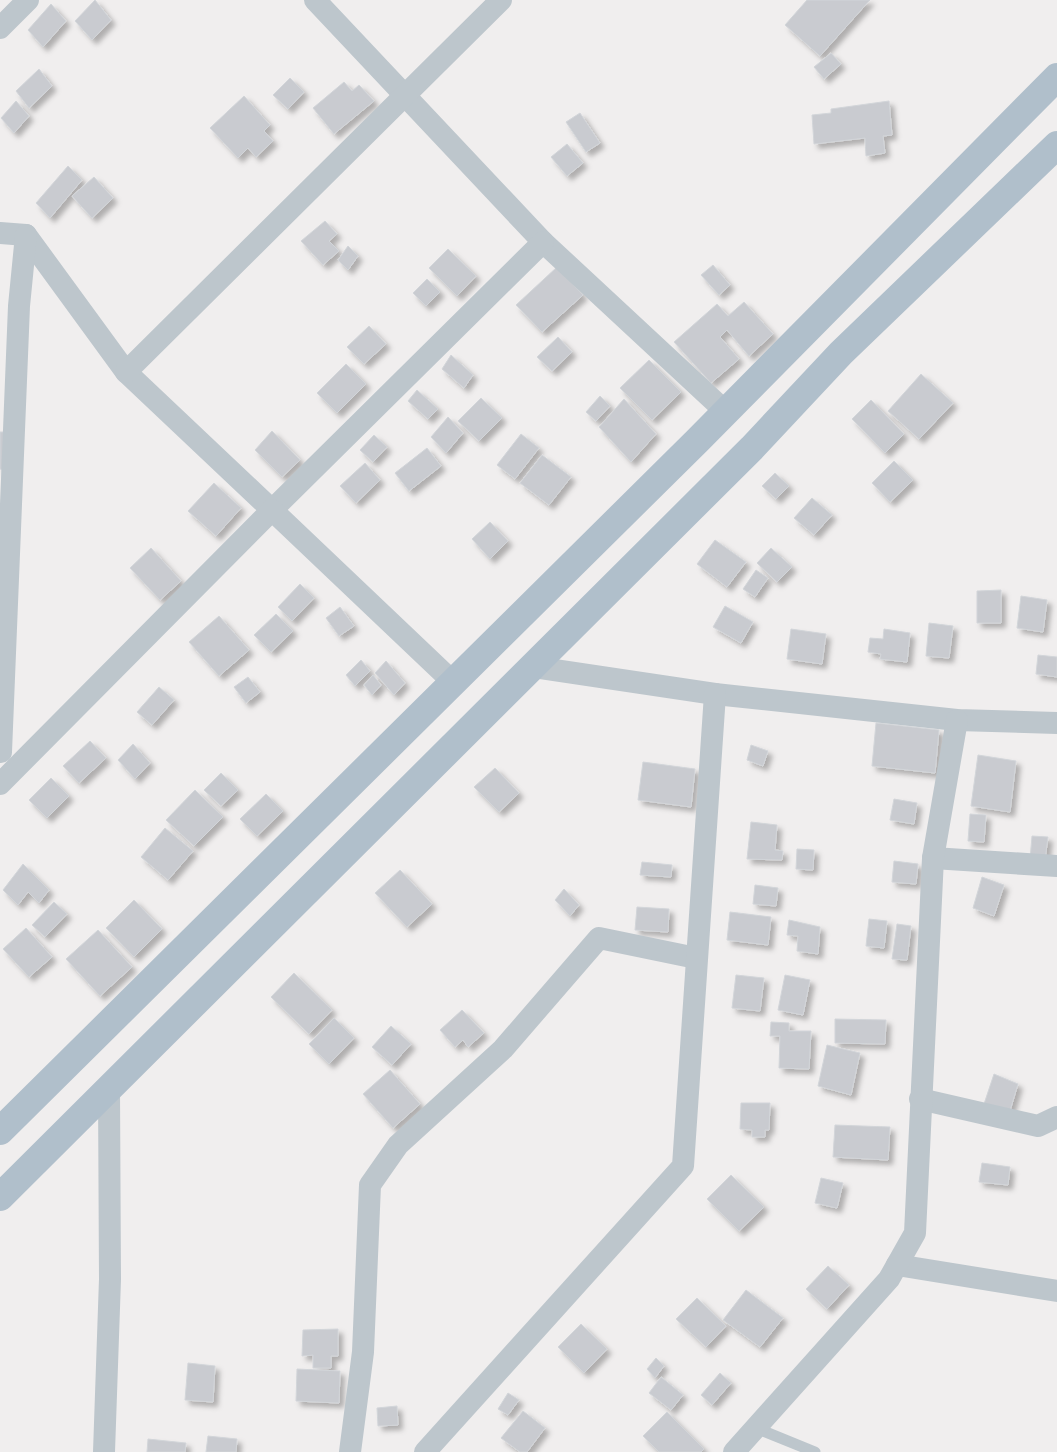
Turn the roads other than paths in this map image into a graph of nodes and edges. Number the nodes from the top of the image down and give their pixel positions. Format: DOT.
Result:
graph roads {
  1 [pos="28,0"];
  2 [pos="315,0"];
  3 [pos="501,0"];
  4 [pos="0,28"];
  5 [pos="1057,77"];
  6 [pos="405,95"];
  7 [pos="1057,145"];
  8 [pos="0,232"];
  9 [pos="26,235"];
  10 [pos="543,242"];
  11 [pos="126,372"];
  12 [pos="726,412"];
  13 [pos="272,510"];
  14 [pos="534,667"];
  15 [pos="453,682"];
  16 [pos="714,694"];
  17 [pos="957,720"];
  18 [pos="1057,724"];
  19 [pos="1,751"];
  20 [pos="18,766"];
  21 [pos="0,784"];
  22 [pos="933,858"];
  23 [pos="1057,866"];
  24 [pos="696,958"];
  25 [pos="109,1091"];
  26 [pos="920,1100"];
  27 [pos="1057,1117"];
  28 [pos="0,1131"];
  29 [pos="0,1198"];
  30 [pos="897,1265"];
  31 [pos="1057,1291"];
  32 [pos="756,1428"];
  33 [pos="104,1452"];
  34 [pos="350,1452"];
  35 [pos="425,1452"];
  36 [pos="734,1452"];
  37 [pos="815,1452"];
  1 -- 4 [label="street"];
  2 -- 6 [label="street"];
  3 -- 6 [label="street"];
  5 -- 12 [label="main road"];
  6 -- 10 [label="street"];
  6 -- 11 [label="street"];
  7 -- 14 [label="main road"];
  8 -- 9 [label="street"];
  9 -- 11 [label="street"];
  9 -- 19 [label="street"];
  10 -- 12 [label="street"];
  10 -- 13 [label="street"];
  11 -- 13 [label="street"];
  12 -- 15 [label="main road"];
  13 -- 15 [label="street"];
  13 -- 20 [label="street"];
  14 -- 16 [label="street"];
  14 -- 25 [label="main road"];
  15 -- 28 [label="main road"];
  16 -- 17 [label="street"];
  16 -- 24 [label="street"];
  17 -- 18 [label="street"];
  17 -- 22 [label="street"];
  19 -- 20 [label="street"];
  20 -- 21 [label="street"];
  22 -- 23 [label="street"];
  22 -- 26 [label="street"];
  24 -- 34 [label="street"];
  24 -- 35 [label="street"];
  25 -- 29 [label="main road"];
  25 -- 33 [label="street"];
  26 -- 27 [label="street"];
  26 -- 30 [label="street"];
  30 -- 31 [label="street"];
  30 -- 32 [label="street"];
  32 -- 36 [label="street"];
  32 -- 37 [label="lane"];
}
